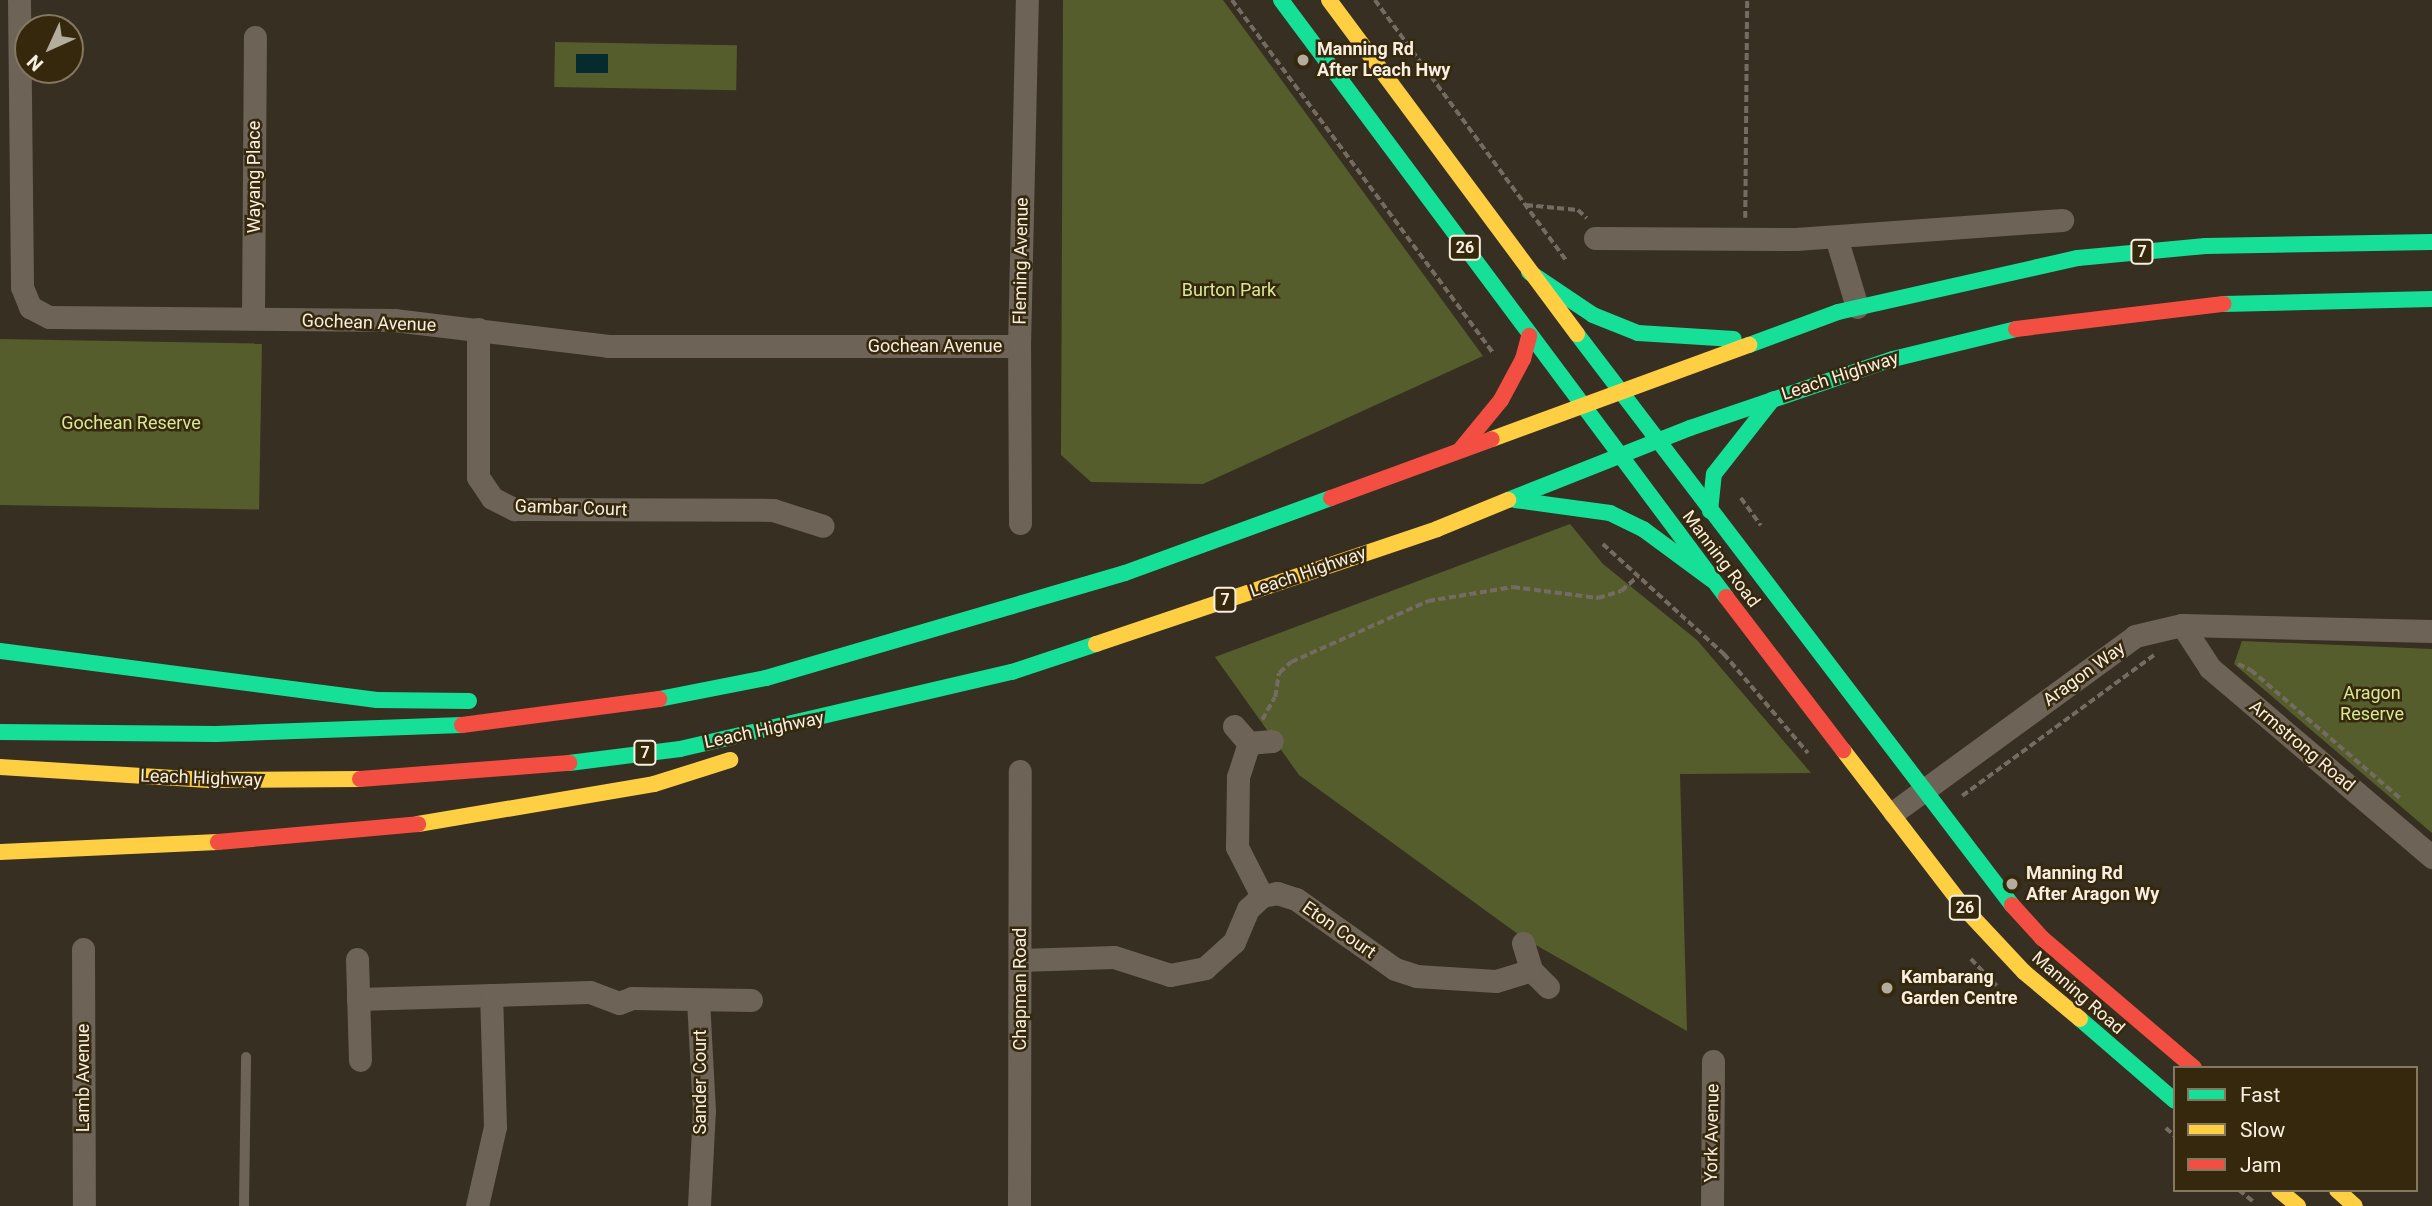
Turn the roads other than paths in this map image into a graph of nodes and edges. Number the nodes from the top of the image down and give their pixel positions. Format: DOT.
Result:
graph roads {
  1 [pos="19,0"];
  2 [pos="1027,0"];
  3 [pos="1281,0"];
  4 [pos="1329,0"];
  5 [pos="255,37"];
  6 [pos="2062,220"];
  7 [pos="1836,237"];
  8 [pos="1599,238"];
  9 [pos="2432,242"];
  10 [pos="1529,272"];
  11 [pos="2432,299"];
  12 [pos="1857,307"];
  13 [pos="253,317"];
  14 [pos="478,329"];
  15 [pos="1529,336"];
  16 [pos="1760,339"];
  17 [pos="1019,346"];
  18 [pos="1618,390"];
  19 [pos="1775,397"];
  20 [pos="1580,405"];
  21 [pos="1657,441"];
  22 [pos="1459,452"];
  23 [pos="1618,456"];
  24 [pos="1510,499"];
  25 [pos="1710,511"];
  26 [pos="1020,523"];
  27 [pos="823,526"];
  28 [pos="1712,580"];
  29 [pos="2182,625"];
  30 [pos="2432,631"];
  31 [pos="0,650"];
  32 [pos="1013,671"];
  33 [pos="671,698"];
  34 [pos="480,701"];
  35 [pos="506,701"];
  36 [pos="0,732"];
  37 [pos="1251,736"];
  38 [pos="787,742"];
  39 [pos="747,755"];
  40 [pos="0,768"];
  41 [pos="1020,771"];
  42 [pos="1925,789"];
  43 [pos="1894,813"];
  44 [pos="0,852"];
  45 [pos="2432,857"];
  46 [pos="1262,896"];
  47 [pos="1523,943"];
  48 [pos="83,949"];
  49 [pos="357,959"];
  50 [pos="1020,960"];
  51 [pos="1531,970"];
  52 [pos="1548,987"];
  53 [pos="491,995"];
  54 [pos="358,999"];
  55 [pos="698,1000"];
  56 [pos="751,1000"];
  57 [pos="246,1057"];
  58 [pos="360,1060"];
  59 [pos="1713,1061"];
  60 [pos="2192,1066"];
  61 [pos="2173,1099"];
  62 [pos="2281,1192"];
  63 [pos="2339,1192"];
  64 [pos="84,1206"];
  65 [pos="244,1206"];
  66 [pos="477,1206"];
  67 [pos="699,1206"];
  68 [pos="1019,1206"];
  69 [pos="1712,1206"];
  70 [pos="2298,1206"];
  71 [pos="2355,1206"];
  1 -- 13 [label="street, Gochean Avenue"];
  2 -- 17 [label="street, Fleming Avenue"];
  3 -- 15 [label="main road, Manning Road / 26"];
  4 -- 10 [label="main road, Manning Road / 26"];
  5 -- 13 [label="street, Wayang Place"];
  6 -- 7 [label="street"];
  7 -- 8 [label="street"];
  7 -- 12 [label="street"];
  9 -- 12 [label="main road, 7"];
  10 -- 16 [label="main road"];
  10 -- 18 [label="main road, Manning Road / 26"];
  11 -- 19 [label="main road, Leach Highway / 7"];
  12 -- 16 [label="main road, 7"];
  13 -- 14 [label="street, Gochean Avenue"];
  14 -- 17 [label="street, Gochean Avenue"];
  14 -- 27 [label="street, Gambar Court"];
  15 -- 20 [label="main road, Manning Road / 26"];
  15 -- 22 [label="main road"];
  16 -- 18 [label="main road, 7"];
  17 -- 26 [label="street, Fleming Avenue"];
  18 -- 20 [label="main road, 7"];
  18 -- 21 [label="main road, Manning Road / 26"];
  19 -- 21 [label="main road, Leach Highway / 7"];
  19 -- 25 [label="main road"];
  20 -- 22 [label="main road, 7"];
  20 -- 23 [label="main road, Manning Road / 26"];
  21 -- 23 [label="main road, Leach Highway / 7"];
  21 -- 25 [label="main road, Manning Road / 26"];
  22 -- 33 [label="main road, 7"];
  23 -- 24 [label="main road, Leach Highway / 7"];
  23 -- 28 [label="main road, Manning Road / 26"];
  24 -- 28 [label="main road"];
  24 -- 32 [label="main road, Leach Highway / 7"];
  25 -- 42 [label="main road, Manning Road / 26"];
  28 -- 43 [label="main road, Manning Road / 26"];
  29 -- 30 [label="street, Aragon Way"];
  29 -- 42 [label="street, Aragon Way"];
  29 -- 45 [label="street, Armstrong Road"];
  31 -- 34 [label="main road"];
  32 -- 38 [label="main road"];
  32 -- 40 [label="main road, Leach Highway / 7"];
  33 -- 35 [label="main road"];
  33 -- 36 [label="main road, 7"];
  37 -- 46 [label="street"];
  39 -- 44 [label="main road"];
  41 -- 50 [label="street, Chapman Road"];
  42 -- 43 [label="street, Aragon Way"];
  42 -- 60 [label="main road, Manning Road / 26"];
  43 -- 61 [label="main road, Manning Road / 26"];
  46 -- 50 [label="street"];
  46 -- 51 [label="street, Eton Court"];
  47 -- 51 [label="street"];
  48 -- 64 [label="street, Lamb Avenue"];
  49 -- 54 [label="street"];
  50 -- 68 [label="street, Chapman Road"];
  51 -- 52 [label="street"];
  53 -- 54 [label="street"];
  53 -- 55 [label="street"];
  53 -- 66 [label="street"];
  54 -- 58 [label="street"];
  55 -- 56 [label="street"];
  55 -- 67 [label="street, Sander Court"];
  57 -- 65 [label="lane"];
  59 -- 69 [label="street, York Avenue"];
  62 -- 70 [label="main road"];
  63 -- 71 [label="main road"];
}
